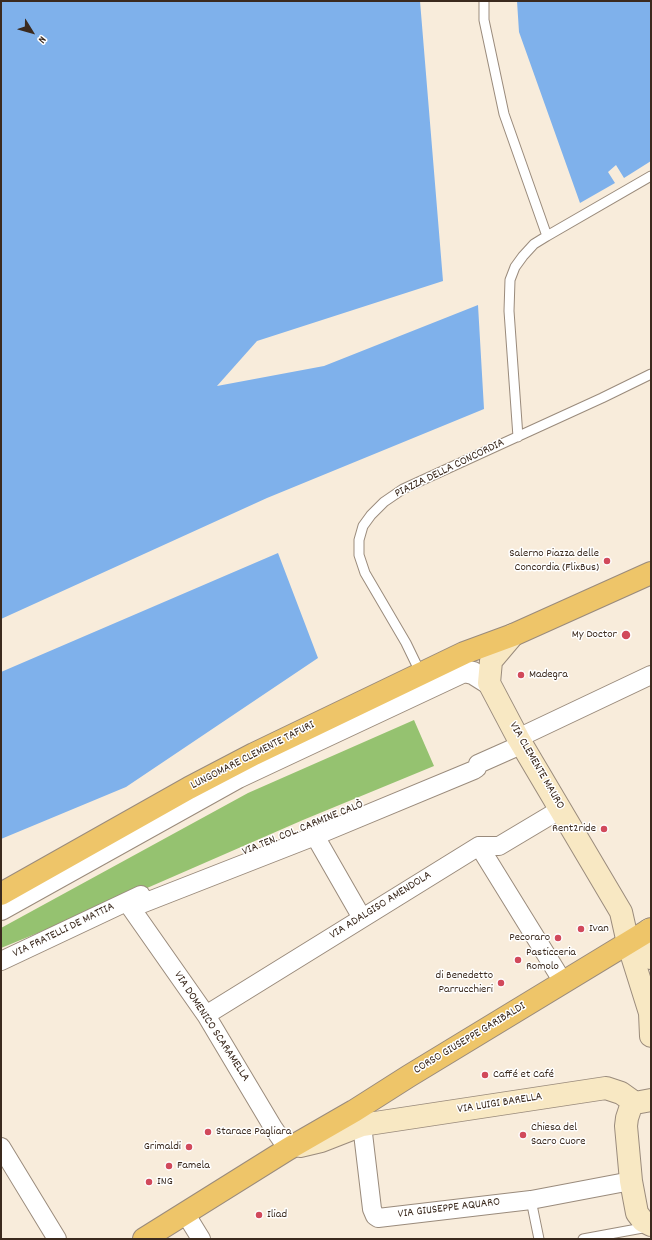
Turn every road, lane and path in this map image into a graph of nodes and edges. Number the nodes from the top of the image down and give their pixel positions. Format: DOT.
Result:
graph roads {
  1 [pos="484,1"];
  2 [pos="651,176"];
  3 [pos="547,236"];
  4 [pos="651,374"];
  5 [pos="518,437"];
  6 [pos="651,573"];
  7 [pos="513,635"];
  8 [pos="421,674"];
  9 [pos="651,675"];
  10 [pos="489,683"];
  11 [pos="521,741"];
  12 [pos="478,764"];
  13 [pos="561,809"];
  14 [pos="315,836"];
  15 [pos="479,846"];
  16 [pos="1,894"];
  17 [pos="129,904"];
  18 [pos="1,909"];
  19 [pos="362,918"];
  20 [pos="628,943"];
  21 [pos="650,943"];
  22 [pos="1,961"];
  23 [pos="563,982"];
  24 [pos="206,1015"];
  25 [pos="651,1036"];
  26 [pos="643,1102"];
  27 [pos="358,1118"];
  28 [pos="1,1147"];
  29 [pos="288,1149"];
  30 [pos="631,1182"];
  31 [pos="530,1200"];
  32 [pos="185,1213"];
  33 [pos="651,1225"];
  34 [pos="57,1239"];
  35 [pos="144,1239"];
  36 [pos="201,1239"];
  37 [pos="539,1239"];
  38 [pos="583,1239"];
  1 -- 3 [label="lane"];
  2 -- 3 [label="lane"];
  3 -- 5 [label="lane"];
  4 -- 5 [label="lane, PIAZZA DELLA CONCORDIA"];
  5 -- 8 [label="lane, PIAZZA DELLA CONCORDIA"];
  6 -- 7 [label="main road"];
  7 -- 8 [label="main road, LUNGOMARE CLEMENTE TAFURI"];
  7 -- 10 [label="main road"];
  8 -- 16 [label="main road, LUNGOMARE CLEMENTE TAFURI"];
  9 -- 11 [label="street, VIA TEN. COL. CARMINE CALÒ"];
  10 -- 11 [label="main road, VIA CLEMENTE MAURO"];
  10 -- 18 [label="street, LUNGOMARE CLEMENTE TAFURI"];
  11 -- 12 [label="street, VIA TEN. COL. CARMINE CALÒ"];
  11 -- 13 [label="main road, VIA CLEMENTE MAURO"];
  12 -- 14 [label="street, VIA TEN. COL. CARMINE CALÒ"];
  12 -- 17 [label="street, VIA TEN. COL. CARMINE CALÒ"];
  13 -- 15 [label="street"];
  13 -- 20 [label="main road, VIA CLEMENTE MAURO"];
  14 -- 17 [label="street, VIA TEN. COL. CARMINE CALÒ"];
  14 -- 19 [label="street"];
  15 -- 19 [label="street, VIA ADALGISO AMENDOLA"];
  15 -- 23 [label="street"];
  17 -- 22 [label="street, VIA FRATELLI DE MATTIA"];
  17 -- 24 [label="street, VIA DOMENICO SCARAMELLA"];
  19 -- 24 [label="street, VIA ADALGISO AMENDOLA"];
  20 -- 21 [label="main road, CORSO GIUSEPPE GARIBALDI"];
  20 -- 23 [label="main road, CORSO GIUSEPPE GARIBALDI"];
  20 -- 25 [label="main road, VIA CLEMENTE MAURO"];
  23 -- 27 [label="main road, CORSO GIUSEPPE GARIBALDI"];
  24 -- 29 [label="street, VIA DOMENICO SCARAMELLA"];
  26 -- 27 [label="main road, VIA LUIGI BARELLA"];
  26 -- 30 [label="main road"];
  27 -- 29 [label="main road, CORSO GIUSEPPE GARIBALDI"];
  27 -- 31 [label="street, VIA GIUSEPPE AQUARO"];
  28 -- 34 [label="street"];
  29 -- 32 [label="main road, CORSO GIUSEPPE GARIBALDI"];
  30 -- 31 [label="street, VIA GIUSEPPE AQUARO"];
  30 -- 33 [label="main road"];
  31 -- 37 [label="lane"];
  32 -- 35 [label="main road, CORSO GIUSEPPE GARIBALDI"];
  32 -- 36 [label="street"];
  33 -- 38 [label="lane"];
}
